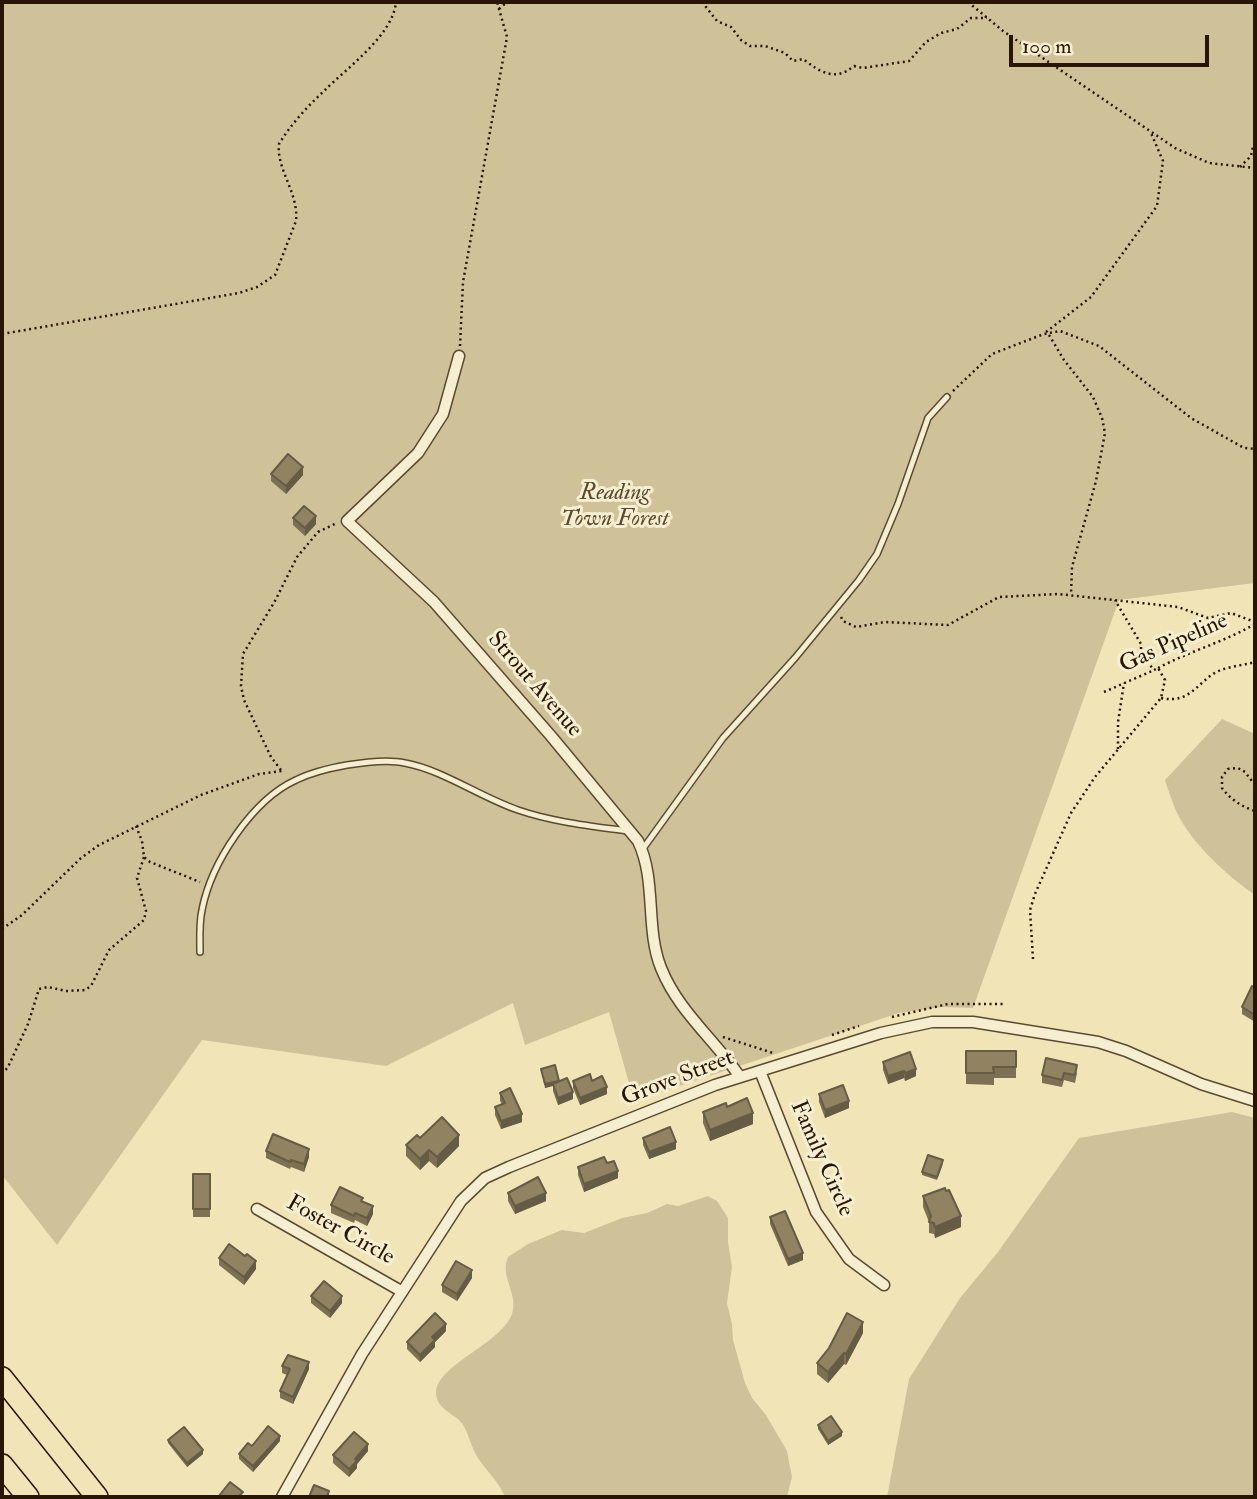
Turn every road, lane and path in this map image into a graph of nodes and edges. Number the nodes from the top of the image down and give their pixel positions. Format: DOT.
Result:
graph roads {
  1 [pos="396,2"];
  2 [pos="497,2"];
  3 [pos="507,2"];
  4 [pos="702,2"];
  5 [pos="898,2"];
  6 [pos="916,2"];
  7 [pos="968,2"];
  8 [pos="499,9"];
  9 [pos="986,18"];
  10 [pos="1150,132"];
  11 [pos="1255,147"];
  12 [pos="1240,167"];
  13 [pos="1255,168"];
  14 [pos="1048,333"];
  15 [pos="2,334"];
  16 [pos="1044,334"];
  17 [pos="459,356"];
  18 [pos="947,397"];
  19 [pos="1255,449"];
  20 [pos="347,522"];
  21 [pos="1071,594"];
  22 [pos="1115,600"];
  23 [pos="837,607"];
  24 [pos="1255,623"];
  25 [pos="1255,662"];
  26 [pos="1156,669"];
  27 [pos="1124,683"];
  28 [pos="1104,692"];
  29 [pos="1161,698"];
  30 [pos="1118,749"];
  31 [pos="282,771"];
  32 [pos="295,780"];
  33 [pos="1255,785"];
  34 [pos="1255,811"];
  35 [pos="136,826"];
  36 [pos="630,832"];
  37 [pos="642,850"];
  38 [pos="144,857"];
  39 [pos="210,885"];
  40 [pos="2,929"];
  41 [pos="200,952"];
  42 [pos="1032,959"];
  43 [pos="1003,1004"];
  44 [pos="881,1020"];
  45 [pos="869,1023"];
  46 [pos="705,1033"];
  47 [pos="831,1035"];
  48 [pos="779,1054"];
  49 [pos="760,1071"];
  50 [pos="2,1074"];
  51 [pos="740,1077"];
  52 [pos="1255,1101"];
  53 [pos="257,1209"];
  54 [pos="884,1285"];
  55 [pos="401,1291"];
  56 [pos="2,1378"];
  57 [pos="2,1465"];
  58 [pos="27,1497"];
  59 [pos="97,1497"];
  60 [pos="282,1497"];
  1 -- 15 [label="path"];
  2 -- 8 [label="path"];
  3 -- 8 [label="path"];
  4 -- 9 [label="path"];
  5 -- 6 [label="path"];
  7 -- 9 [label="path"];
  8 -- 17 [label="path"];
  9 -- 10 [label="path"];
  10 -- 12 [label="path"];
  10 -- 16 [label="path"];
  11 -- 12 [label="path"];
  12 -- 13 [label="path"];
  14 -- 16 [label="path"];
  14 -- 19 [label="path"];
  14 -- 21 [label="path"];
  16 -- 18 [label="path"];
  17 -- 20 [label="street"];
  18 -- 23 [label="lane"];
  20 -- 31 [label="path"];
  20 -- 36 [label="street, Strout Avenue"];
  21 -- 22 [label="path"];
  21 -- 23 [label="path"];
  22 -- 24 [label="path"];
  22 -- 26 [label="path"];
  23 -- 37 [label="lane"];
  24 -- 26 [label="path, Gas Pipeline"];
  25 -- 29 [label="path"];
  26 -- 27 [label="path, Gas Pipeline"];
  26 -- 29 [label="path"];
  27 -- 28 [label="path, Gas Pipeline"];
  27 -- 30 [label="path"];
  29 -- 30 [label="path"];
  30 -- 42 [label="path"];
  31 -- 32 [label="path"];
  31 -- 35 [label="path"];
  32 -- 36 [label="lane"];
  32 -- 39 [label="lane"];
  33 -- 34 [label="path"];
  35 -- 38 [label="path"];
  35 -- 40 [label="path"];
  36 -- 37 [label="street, Strout Avenue"];
  37 -- 46 [label="street, Strout Avenue"];
  38 -- 39 [label="path"];
  38 -- 50 [label="path"];
  39 -- 41 [label="lane"];
  43 -- 44 [label="path"];
  45 -- 47 [label="path"];
  46 -- 48 [label="path"];
  46 -- 51 [label="street, Strout Avenue"];
  49 -- 51 [label="street, Grove Street"];
  49 -- 52 [label="street, Grove Street"];
  49 -- 54 [label="street, Family Circle"];
  51 -- 55 [label="street, Grove Street"];
  53 -- 55 [label="street, Foster Circle"];
  55 -- 60 [label="street, Grove Street"];
  56 -- 59 [label="highway"];
  57 -- 58 [label="highway"];
}
